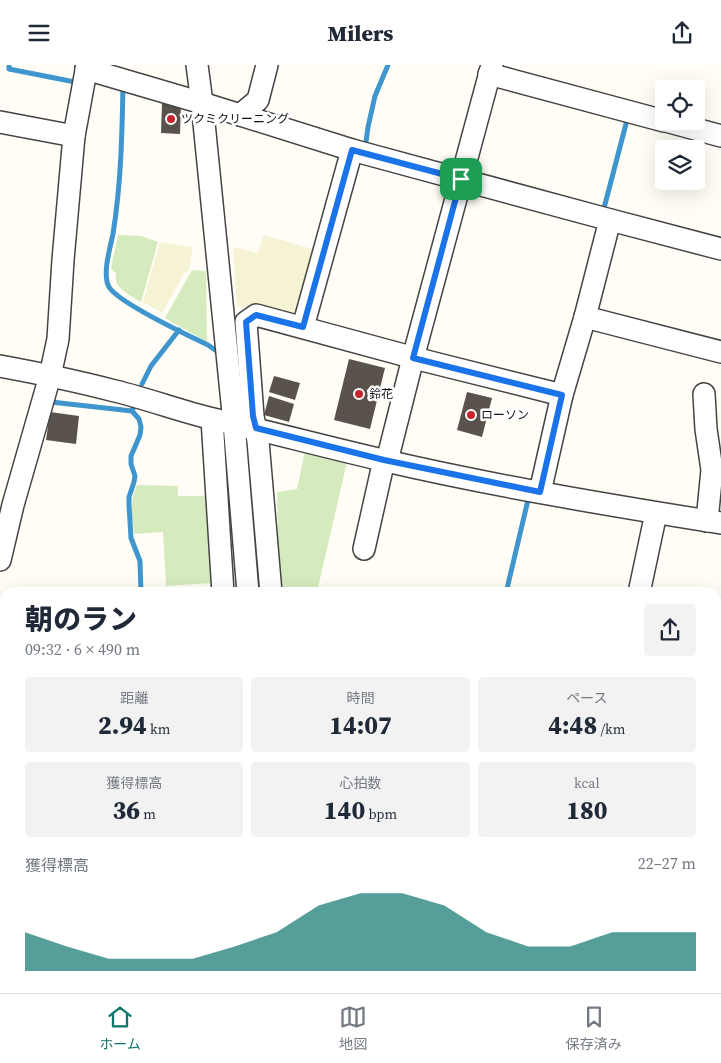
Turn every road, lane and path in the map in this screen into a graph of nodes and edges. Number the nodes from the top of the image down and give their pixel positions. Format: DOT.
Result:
graph roads {
  1 [pos="198,65"];
  2 [pos="267,65"];
  3 [pos="86,67"];
  4 [pos="491,69"];
  5 [pos="202,103"];
  6 [pos="240,115"];
  7 [pos="655,118"];
  8 [pos="0,122"];
  9 [pos="699,130"];
  10 [pos="74,136"];
  11 [pos="721,136"];
  12 [pos="352,150"];
  13 [pos="461,179"];
  14 [pos="604,219"];
  15 [pos="721,249"];
  16 [pos="585,317"];
  17 [pos="303,327"];
  18 [pos="721,352"];
  19 [pos="413,358"];
  20 [pos="0,366"];
  21 [pos="50,376"];
  22 [pos="557,394"];
  23 [pos="704,395"];
  24 [pos="212,419"];
  25 [pos="234,423"];
  26 [pos="256,428"];
  27 [pos="385,461"];
  28 [pos="540,492"];
  29 [pos="656,513"];
  30 [pos="714,522"];
  31 [pos="4,524"];
  32 [pos="364,549"];
  33 [pos="0,560"];
  34 [pos="224,587"];
  35 [pos="248,587"];
  36 [pos="270,587"];
  37 [pos="640,587"];
  1 -- 5 [label="street"];
  2 -- 6 [label="street"];
  3 -- 5 [label="street"];
  3 -- 10 [label="street"];
  4 -- 7 [label="street"];
  4 -- 13 [label="street"];
  5 -- 6 [label="street"];
  5 -- 25 [label="street"];
  6 -- 12 [label="street"];
  8 -- 10 [label="street"];
  9 -- 11 [label="street"];
  10 -- 21 [label="street"];
  12 -- 13 [label="street"];
  12 -- 17 [label="street"];
  13 -- 14 [label="street"];
  13 -- 19 [label="street"];
  14 -- 15 [label="street"];
  14 -- 16 [label="street"];
  16 -- 18 [label="street"];
  16 -- 22 [label="street"];
  17 -- 19 [label="street"];
  17 -- 26 [label="street"];
  19 -- 22 [label="street"];
  19 -- 27 [label="street"];
  20 -- 21 [label="street"];
  21 -- 24 [label="street"];
  21 -- 31 [label="street"];
  22 -- 28 [label="street"];
  23 -- 30 [label="street"];
  24 -- 25 [label="street"];
  24 -- 34 [label="street"];
  25 -- 26 [label="street"];
  25 -- 35 [label="street"];
  26 -- 27 [label="street"];
  26 -- 36 [label="street"];
  27 -- 28 [label="street"];
  27 -- 32 [label="street"];
  28 -- 29 [label="street"];
  29 -- 30 [label="street"];
  29 -- 37 [label="street"];
  31 -- 33 [label="street"];
}
